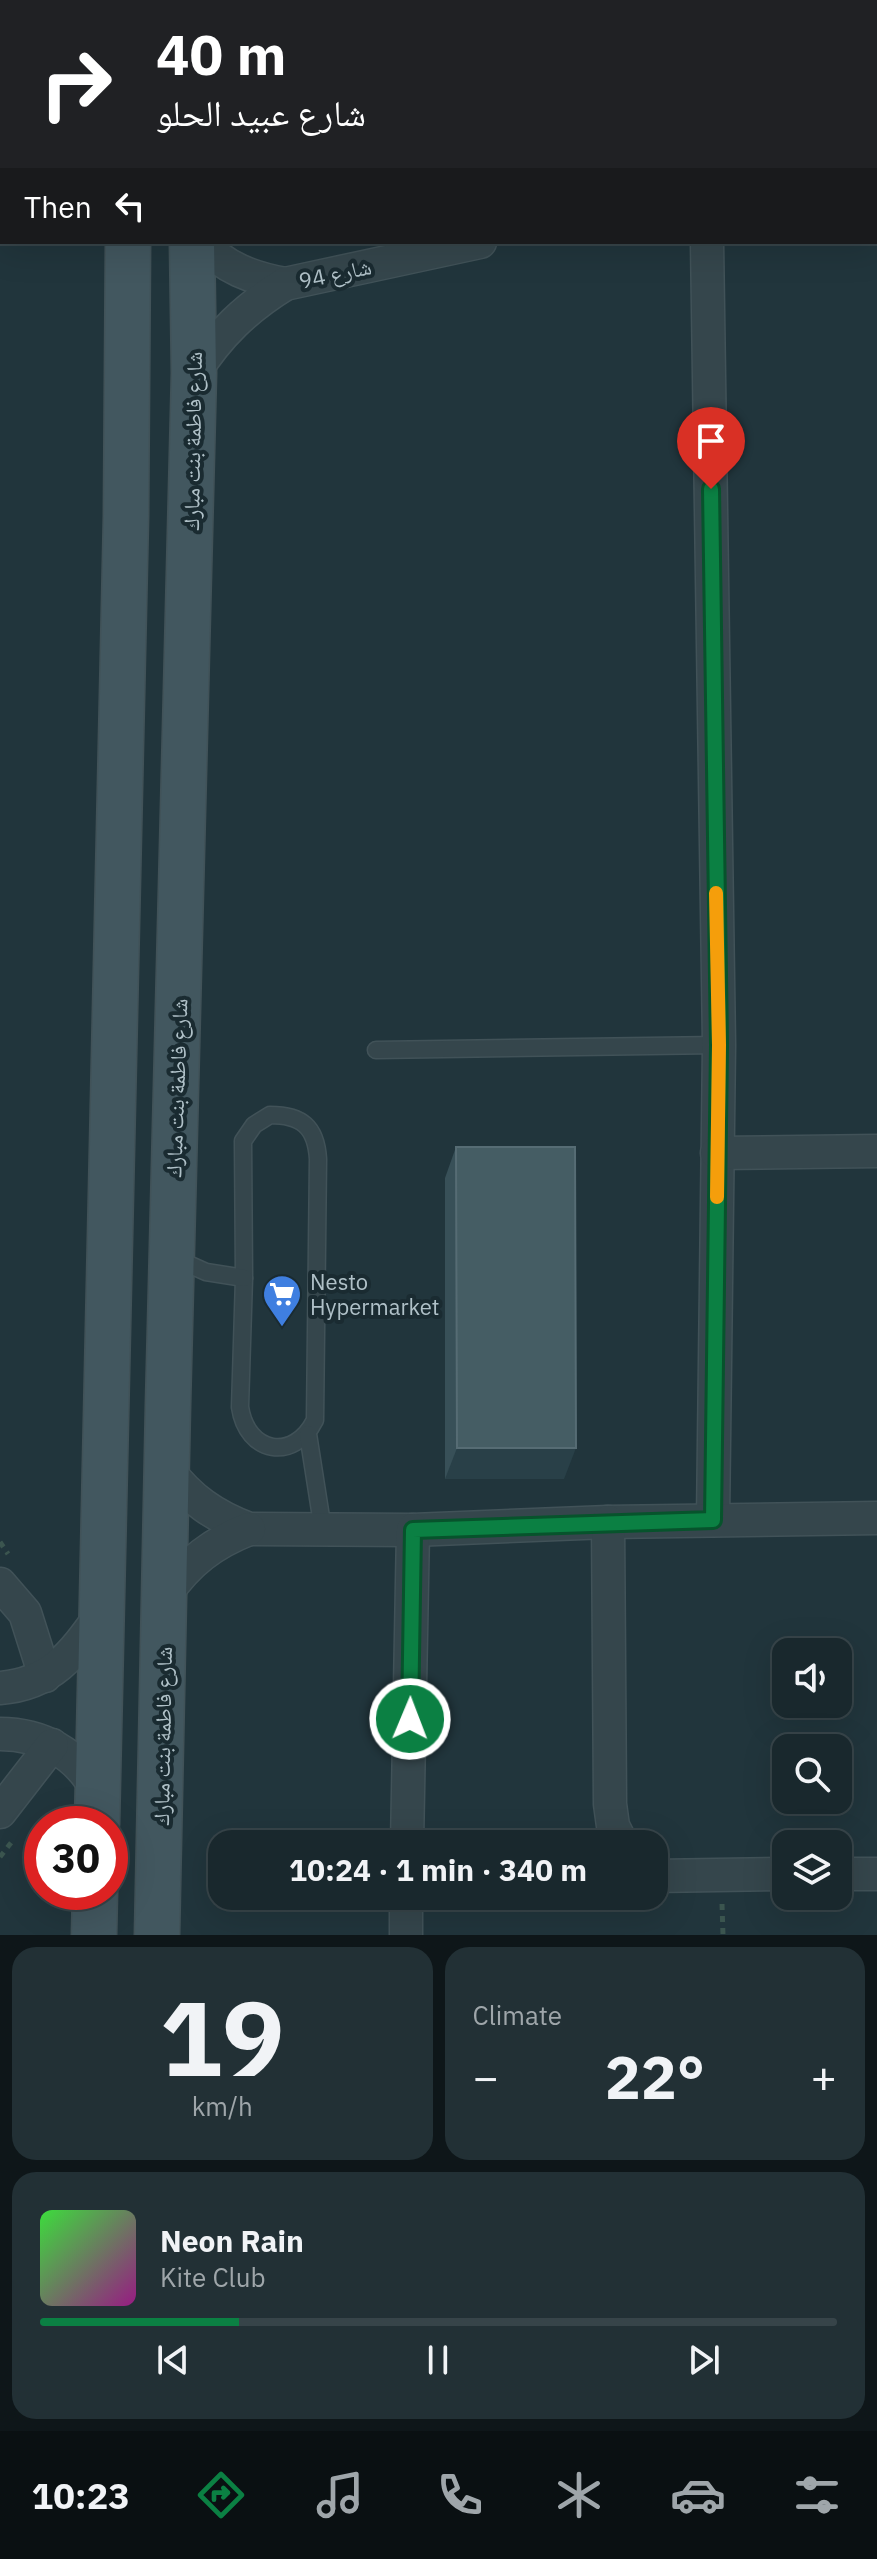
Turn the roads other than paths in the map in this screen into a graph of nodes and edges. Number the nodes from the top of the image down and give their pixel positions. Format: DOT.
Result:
graph roads {
  1 [pos="128,244"];
  2 [pos="192,244"];
  3 [pos="204,244"];
  4 [pos="471,244"];
  5 [pos="707,244"];
  6 [pos="285,284"];
  7 [pos="194,373"];
  8 [pos="719,1045"];
  9 [pos="376,1050"];
  10 [pos="877,1151"];
  11 [pos="717,1153"];
  12 [pos="171,1257"];
  13 [pos="244,1278"];
  14 [pos="308,1434"];
  15 [pos="168,1470"];
  16 [pos="877,1518"];
  17 [pos="713,1520"];
  18 [pos="608,1522"];
  19 [pos="249,1529"];
  20 [pos="323,1530"];
  21 [pos="413,1530"];
  22 [pos="0,1584"];
  23 [pos="166,1594"];
  24 [pos="101,1615"];
  25 [pos="45,1676"];
  26 [pos="0,1688"];
  27 [pos="0,1734"];
  28 [pos="52,1745"];
  29 [pos="610,1804"];
  30 [pos="97,1806"];
  31 [pos="97,1806"];
  32 [pos="0,1812"];
  33 [pos="407,1830"];
  34 [pos="608,1830"];
  35 [pos="615,1830"];
  36 [pos="668,1869"];
  37 [pos="694,1874"];
  38 [pos="772,1874"];
  39 [pos="852,1874"];
  40 [pos="877,1874"];
  41 [pos="668,1875"];
  42 [pos="95,1910"];
  43 [pos="406,1910"];
  44 [pos="94,1935"];
  45 [pos="157,1935"];
  46 [pos="406,1935"];
  1 -- 24 [label="street"];
  2 -- 7 [label="street, شارع فاطمة بنت مبارك"];
  3 -- 6 [label="street, شارع 94"];
  4 -- 6 [label="street, شارع 94"];
  5 -- 8 [label="street"];
  6 -- 7 [label="street, شارع 94"];
  7 -- 12 [label="street, شارع فاطمة بنت مبارك"];
  8 -- 9 [label="lane"];
  8 -- 11 [label="street"];
  10 -- 11 [label="street"];
  11 -- 17 [label="street"];
  12 -- 13 [label="lane"];
  12 -- 15 [label="street, شارع فاطمة بنت مبارك"];
  13 -- 14 [label="lane"];
  13 -- 14 [label="lane"];
  14 -- 20 [label="lane"];
  15 -- 19 [label="street"];
  15 -- 23 [label="street, شارع فاطمة بنت مبارك"];
  16 -- 17 [label="street"];
  17 -- 18 [label="street"];
  18 -- 21 [label="street"];
  18 -- 29 [label="street"];
  19 -- 20 [label="street"];
  19 -- 23 [label="street"];
  20 -- 21 [label="street"];
  21 -- 33 [label="street"];
  22 -- 25 [label="street"];
  23 -- 45 [label="street, شارع فاطمة بنت مبارك"];
  24 -- 25 [label="street"];
  24 -- 30 [label="street"];
  25 -- 26 [label="street"];
  27 -- 28 [label="street"];
  28 -- 31 [label="street"];
  28 -- 32 [label="street"];
  29 -- 34 [label="street"];
  29 -- 35 [label="street"];
  36 -- 37 [label="street"];
  37 -- 38 [label="street"];
  37 -- 41 [label="street"];
  39 -- 40 [label="street"];
  42 -- 44 [label="street"];
  43 -- 46 [label="street"];
}
